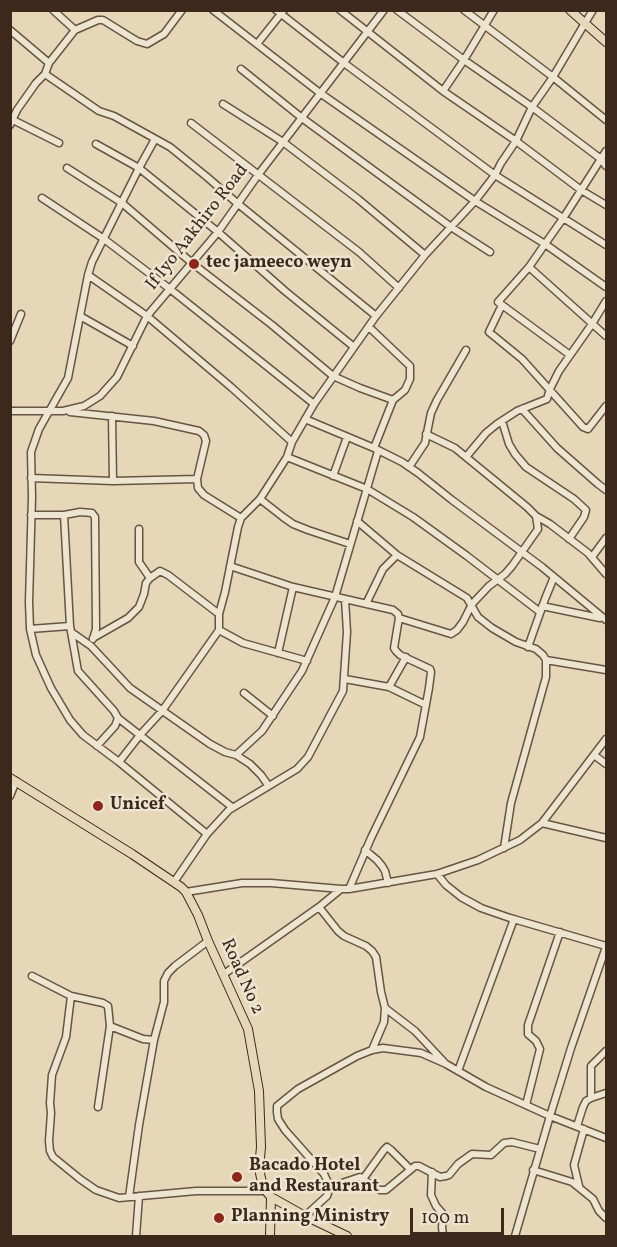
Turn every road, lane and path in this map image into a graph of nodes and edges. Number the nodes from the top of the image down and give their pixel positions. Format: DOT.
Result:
graph roads {
  1 [pos="53,10"];
  2 [pos="182,10"];
  3 [pos="213,10"];
  4 [pos="340,10"];
  5 [pos="384,10"];
  6 [pos="397,10"];
  7 [pos="464,10"];
  8 [pos="494,10"];
  9 [pos="570,10"];
  10 [pos="594,10"];
  11 [pos="281,12"];
  12 [pos="585,23"];
  13 [pos="484,25"];
  14 [pos="10,30"];
  15 [pos="75,30"];
  16 [pos="368,32"];
  17 [pos="606,42"];
  18 [pos="257,44"];
  19 [pos="464,60"];
  20 [pos="50,63"];
  21 [pos="344,63"];
  22 [pos="241,69"];
  23 [pos="45,74"];
  24 [pos="554,77"];
  25 [pos="443,91"];
  26 [pos="320,93"];
  27 [pos="223,104"];
  28 [pos="532,107"];
  29 [pos="14,109"];
  30 [pos="302,118"];
  31 [pos="606,120"];
  32 [pos="12,123"];
  33 [pos="191,123"];
  34 [pos="155,139"];
  35 [pos="516,141"];
  36 [pos="283,142"];
  37 [pos="59,143"];
  38 [pos="96,144"];
  39 [pos="606,151"];
  40 [pos="601,159"];
  41 [pos="606,166"];
  42 [pos="67,168"];
  43 [pos="139,168"];
  44 [pos="495,174"];
  45 [pos="258,175"];
  46 [pos="581,190"];
  47 [pos="42,198"];
  48 [pos="475,201"];
  49 [pos="122,203"];
  50 [pos="237,203"];
  51 [pos="606,205"];
  52 [pos="564,218"];
  53 [pos="452,227"];
  54 [pos="218,232"];
  55 [pos="104,239"];
  56 [pos="545,244"];
  57 [pos="606,245"];
  58 [pos="490,252"];
  59 [pos="425,255"];
  60 [pos="192,263"];
  61 [pos="529,267"];
  62 [pos="88,275"];
  63 [pos="606,287"];
  64 [pos="399,288"];
  65 [pos="170,289"];
  66 [pos="606,301"];
  67 [pos="502,305"];
  68 [pos="21,314"];
  69 [pos="80,316"];
  70 [pos="147,316"];
  71 [pos="376,316"];
  72 [pos="592,324"];
  73 [pos="369,327"];
  74 [pos="606,336"];
  75 [pos="10,341"];
  76 [pos="133,346"];
  77 [pos="354,347"];
  78 [pos="466,350"];
  79 [pos="570,356"];
  80 [pos="333,376"];
  81 [pos="550,389"];
  82 [pos="393,400"];
  83 [pos="314,404"];
  84 [pos="606,406"];
  85 [pos="522,409"];
  86 [pos="10,411"];
  87 [pos="49,411"];
  88 [pos="63,411"];
  89 [pos="112,416"];
  90 [pos="305,419"];
  91 [pos="502,421"];
  92 [pos="426,434"];
  93 [pos="347,437"];
  94 [pos="292,442"];
  95 [pos="376,450"];
  96 [pos="287,457"];
  97 [pos="465,457"];
  98 [pos="409,467"];
  99 [pos="333,476"];
  100 [pos="31,477"];
  101 [pos="197,479"];
  102 [pos="113,481"];
  103 [pos="367,489"];
  104 [pos="606,490"];
  105 [pos="260,499"];
  106 [pos="31,515"];
  107 [pos="64,515"];
  108 [pos="536,516"];
  109 [pos="242,518"];
  110 [pos="357,522"];
  111 [pos="139,529"];
  112 [pos="606,538"];
  113 [pos="569,539"];
  114 [pos="350,544"];
  115 [pos="522,551"];
  116 [pos="397,555"];
  117 [pos="592,557"];
  118 [pos="230,566"];
  119 [pos="606,574"];
  120 [pos="554,577"];
  121 [pos="150,578"];
  122 [pos="498,580"];
  123 [pos="293,587"];
  124 [pos="335,597"];
  125 [pos="345,599"];
  126 [pos="366,604"];
  127 [pos="472,604"];
  128 [pos="541,609"];
  129 [pos="219,614"];
  130 [pos="399,618"];
  131 [pos="605,619"];
  132 [pos="30,629"];
  133 [pos="70,629"];
  134 [pos="219,630"];
  135 [pos="93,638"];
  136 [pos="91,646"];
  137 [pos="528,647"];
  138 [pos="278,653"];
  139 [pos="406,657"];
  140 [pos="546,660"];
  141 [pos="307,661"];
  142 [pos="606,670"];
  143 [pos="345,679"];
  144 [pos="389,687"];
  145 [pos="244,693"];
  146 [pos="426,705"];
  147 [pos="162,711"];
  148 [pos="273,716"];
  149 [pos="118,718"];
  150 [pos="140,735"];
  151 [pos="606,739"];
  152 [pos="97,746"];
  153 [pos="236,755"];
  154 [pos="594,755"];
  155 [pos="119,762"];
  156 [pos="606,764"];
  157 [pos="13,780"];
  158 [pos="268,786"];
  159 [pos="10,796"];
  160 [pos="232,807"];
  161 [pos="542,823"];
  162 [pos="207,834"];
  163 [pos="606,838"];
  164 [pos="504,848"];
  165 [pos="365,850"];
  166 [pos="436,874"];
  167 [pos="174,882"];
  168 [pos="387,883"];
  169 [pos="340,889"];
  170 [pos="349,889"];
  171 [pos="186,892"];
  172 [pos="319,907"];
  173 [pos="514,919"];
  174 [pos="560,932"];
  175 [pos="208,941"];
  176 [pos="606,946"];
  177 [pos="224,974"];
  178 [pos="32,976"];
  179 [pos="71,996"];
  180 [pos="385,1008"];
  181 [pos="110,1026"];
  182 [pos="154,1040"];
  183 [pos="372,1050"];
  184 [pos="606,1051"];
  185 [pos="446,1064"];
  186 [pos="458,1071"];
  187 [pos="606,1093"];
  188 [pos="591,1098"];
  189 [pos="526,1105"];
  190 [pos="98,1107"];
  191 [pos="550,1116"];
  192 [pos="580,1128"];
  193 [pos="606,1138"];
  194 [pos="540,1149"];
  195 [pos="410,1169"];
  196 [pos="533,1170"];
  197 [pos="432,1172"];
  198 [pos="363,1179"];
  199 [pos="330,1187"];
  200 [pos="580,1188"];
  201 [pos="268,1194"];
  202 [pos="139,1196"];
  203 [pos="129,1197"];
  204 [pos="305,1216"];
  205 [pos="606,1218"];
  206 [pos="136,1236"];
  207 [pos="270,1236"];
  208 [pos="347,1236"];
  209 [pos="444,1236"];
  210 [pos="515,1236"];
  1 -- 15 [label="street"];
  2 -- 15 [label="street"];
  3 -- 18 [label="street"];
  4 -- 16 [label="street"];
  5 -- 16 [label="street, If Iyo Aakhiro Road"];
  6 -- 19 [label="street"];
  7 -- 13 [label="street"];
  8 -- 13 [label="street"];
  9 -- 12 [label="main road"];
  10 -- 12 [label="street"];
  11 -- 18 [label="street"];
  11 -- 21 [label="street"];
  12 -- 17 [label="main road"];
  12 -- 24 [label="street"];
  13 -- 19 [label="street"];
  13 -- 24 [label="street"];
  14 -- 20 [label="street"];
  15 -- 20 [label="street"];
  16 -- 21 [label="street, If Iyo Aakhiro Road"];
  16 -- 25 [label="street"];
  18 -- 26 [label="street"];
  19 -- 25 [label="street"];
  19 -- 28 [label="street"];
  20 -- 23 [label="street"];
  21 -- 26 [label="street, If Iyo Aakhiro Road"];
  21 -- 44 [label="street"];
  22 -- 30 [label="street"];
  23 -- 29 [label="street"];
  23 -- 34 [label="street"];
  24 -- 28 [label="street"];
  24 -- 31 [label="street"];
  25 -- 35 [label="street"];
  26 -- 30 [label="street, If Iyo Aakhiro Road"];
  26 -- 48 [label="street"];
  27 -- 36 [label="street"];
  28 -- 35 [label="street"];
  28 -- 40 [label="street"];
  29 -- 32 [label="street"];
  30 -- 36 [label="street, If Iyo Aakhiro Road"];
  30 -- 53 [label="street"];
  32 -- 37 [label="street"];
  33 -- 45 [label="street"];
  34 -- 43 [label="street"];
  34 -- 50 [label="street"];
  35 -- 44 [label="street"];
  35 -- 46 [label="street"];
  36 -- 45 [label="street, If Iyo Aakhiro Road"];
  36 -- 59 [label="street"];
  38 -- 43 [label="street"];
  39 -- 40 [label="street"];
  40 -- 41 [label="street"];
  40 -- 46 [label="street"];
  42 -- 49 [label="street"];
  43 -- 49 [label="street"];
  43 -- 54 [label="street"];
  44 -- 48 [label="street"];
  44 -- 52 [label="street"];
  45 -- 50 [label="street, If Iyo Aakhiro Road"];
  45 -- 64 [label="street"];
  46 -- 51 [label="street"];
  46 -- 52 [label="street"];
  47 -- 55 [label="street"];
  48 -- 53 [label="street"];
  48 -- 56 [label="street"];
  49 -- 55 [label="street"];
  49 -- 60 [label="street"];
  50 -- 54 [label="street, If Iyo Aakhiro Road"];
  50 -- 71 [label="street"];
  52 -- 56 [label="street"];
  52 -- 57 [label="street"];
  53 -- 58 [label="street"];
  53 -- 59 [label="street"];
  54 -- 60 [label="street, If Iyo Aakhiro Road"];
  54 -- 77 [label="street"];
  55 -- 62 [label="street"];
  55 -- 65 [label="street"];
  56 -- 61 [label="street"];
  56 -- 63 [label="street"];
  59 -- 64 [label="street"];
  60 -- 65 [label="street, If Iyo Aakhiro Road"];
  60 -- 80 [label="street"];
  61 -- 67 [label="street"];
  61 -- 72 [label="street"];
  62 -- 69 [label="street"];
  62 -- 70 [label="street"];
  64 -- 71 [label="street"];
  65 -- 70 [label="street, If Iyo Aakhiro Road"];
  65 -- 83 [label="street"];
  66 -- 72 [label="street"];
  67 -- 79 [label="street"];
  67 -- 81 [label="street"];
  68 -- 75 [label="street"];
  69 -- 76 [label="street"];
  69 -- 87 [label="street"];
  70 -- 76 [label="street, If Iyo Aakhiro Road"];
  70 -- 94 [label="street"];
  71 -- 73 [label="street"];
  72 -- 74 [label="street"];
  72 -- 79 [label="street"];
  73 -- 77 [label="street"];
  73 -- 82 [label="street"];
  76 -- 88 [label="street, If Iyo Aakhiro Road"];
  77 -- 80 [label="street"];
  78 -- 92 [label="street"];
  79 -- 81 [label="street"];
  80 -- 82 [label="street"];
  80 -- 83 [label="street"];
  81 -- 84 [label="street"];
  81 -- 85 [label="street"];
  82 -- 95 [label="street"];
  83 -- 90 [label="street"];
  85 -- 91 [label="street"];
  85 -- 104 [label="street"];
  86 -- 87 [label="street, If Iyo Aakhiro Road"];
  87 -- 88 [label="street, If Iyo Aakhiro Road"];
  87 -- 100 [label="street"];
  88 -- 89 [label="street"];
  89 -- 101 [label="street"];
  89 -- 102 [label="street"];
  90 -- 93 [label="street"];
  90 -- 94 [label="street"];
  91 -- 97 [label="street"];
  91 -- 113 [label="street"];
  92 -- 97 [label="street"];
  92 -- 98 [label="street"];
  93 -- 95 [label="street"];
  93 -- 99 [label="street"];
  94 -- 96 [label="street"];
  95 -- 98 [label="street"];
  95 -- 103 [label="street"];
  96 -- 99 [label="street"];
  96 -- 105 [label="street"];
  97 -- 108 [label="street"];
  98 -- 115 [label="street"];
  99 -- 103 [label="street"];
  100 -- 102 [label="street"];
  100 -- 106 [label="street"];
  101 -- 102 [label="street"];
  101 -- 109 [label="street"];
  103 -- 110 [label="street"];
  103 -- 122 [label="street"];
  105 -- 109 [label="street"];
  105 -- 114 [label="street"];
  106 -- 107 [label="street"];
  106 -- 132 [label="street"];
  107 -- 133 [label="street"];
  107 -- 135 [label="street"];
  108 -- 113 [label="street"];
  108 -- 115 [label="street"];
  109 -- 118 [label="street"];
  110 -- 114 [label="street"];
  110 -- 116 [label="street"];
  111 -- 121 [label="street"];
  112 -- 117 [label="street"];
  113 -- 117 [label="street"];
  114 -- 124 [label="street"];
  115 -- 120 [label="street"];
  115 -- 122 [label="street"];
  116 -- 126 [label="street"];
  116 -- 127 [label="street"];
  117 -- 119 [label="street"];
  118 -- 123 [label="street"];
  118 -- 129 [label="street"];
  120 -- 128 [label="street"];
  120 -- 131 [label="street"];
  121 -- 129 [label="street"];
  121 -- 135 [label="street"];
  122 -- 127 [label="street"];
  122 -- 128 [label="street"];
  123 -- 124 [label="street"];
  123 -- 138 [label="street"];
  124 -- 125 [label="street"];
  124 -- 141 [label="street"];
  125 -- 126 [label="street"];
  125 -- 143 [label="street"];
  126 -- 130 [label="street"];
  127 -- 130 [label="street"];
  127 -- 137 [label="street"];
  128 -- 131 [label="street"];
  128 -- 137 [label="street"];
  129 -- 134 [label="street"];
  130 -- 139 [label="street"];
  132 -- 133 [label="street"];
  132 -- 152 [label="street"];
  133 -- 136 [label="street"];
  133 -- 149 [label="street"];
  134 -- 138 [label="street"];
  134 -- 147 [label="street"];
  135 -- 136 [label="street"];
  136 -- 147 [label="street"];
  137 -- 140 [label="street"];
  138 -- 141 [label="street"];
  139 -- 144 [label="street"];
  139 -- 146 [label="street"];
  140 -- 142 [label="street"];
  140 -- 164 [label="street"];
  141 -- 148 [label="street"];
  143 -- 144 [label="street"];
  143 -- 158 [label="street"];
  144 -- 146 [label="street"];
  145 -- 148 [label="street"];
  146 -- 165 [label="street"];
  147 -- 150 [label="street"];
  147 -- 153 [label="street"];
  148 -- 153 [label="street"];
  149 -- 150 [label="street"];
  149 -- 152 [label="street"];
  150 -- 155 [label="street"];
  150 -- 160 [label="street"];
  151 -- 154 [label="street"];
  152 -- 155 [label="street"];
  153 -- 158 [label="street"];
  154 -- 156 [label="street"];
  154 -- 161 [label="street"];
  155 -- 162 [label="street"];
  157 -- 159 [label="street"];
  157 -- 167 [label="main road, Road No 2"];
  158 -- 160 [label="street"];
  160 -- 162 [label="street"];
  161 -- 163 [label="street"];
  161 -- 164 [label="street"];
  162 -- 167 [label="street"];
  164 -- 166 [label="street"];
  165 -- 168 [label="street"];
  165 -- 170 [label="street"];
  166 -- 168 [label="street"];
  166 -- 173 [label="street"];
  167 -- 171 [label="main road, Road No 2"];
  168 -- 170 [label="street"];
  169 -- 170 [label="street"];
  169 -- 171 [label="street"];
  169 -- 172 [label="street"];
  171 -- 175 [label="main road, Road No 2"];
  172 -- 177 [label="street"];
  172 -- 180 [label="street"];
  173 -- 174 [label="street"];
  173 -- 186 [label="street"];
  174 -- 176 [label="street"];
  174 -- 189 [label="street"];
  175 -- 177 [label="main road, Road No 2"];
  175 -- 182 [label="street"];
  176 -- 191 [label="street"];
  177 -- 201 [label="main road, Road No 2"];
  178 -- 179 [label="street"];
  179 -- 181 [label="street"];
  179 -- 203 [label="street"];
  180 -- 183 [label="street"];
  180 -- 185 [label="street"];
  181 -- 182 [label="street"];
  181 -- 190 [label="street"];
  182 -- 203 [label="street"];
  183 -- 185 [label="street"];
  183 -- 199 [label="street"];
  184 -- 188 [label="street"];
  185 -- 186 [label="street"];
  186 -- 189 [label="street"];
  187 -- 188 [label="street"];
  188 -- 192 [label="street"];
  189 -- 191 [label="street"];
  191 -- 192 [label="street"];
  191 -- 194 [label="street"];
  192 -- 193 [label="street"];
  192 -- 200 [label="street"];
  194 -- 196 [label="street"];
  194 -- 197 [label="street"];
  195 -- 197 [label="street"];
  195 -- 198 [label="street"];
  195 -- 198 [label="street"];
  196 -- 200 [label="street"];
  196 -- 210 [label="street"];
  197 -- 209 [label="street"];
  198 -- 199 [label="street"];
  199 -- 204 [label="street"];
  200 -- 205 [label="street"];
  201 -- 202 [label="street"];
  201 -- 204 [label="main road"];
  201 -- 207 [label="main road, Road No 2"];
  202 -- 203 [label="street"];
  202 -- 206 [label="street"];
  204 -- 208 [label="main road"];
}
